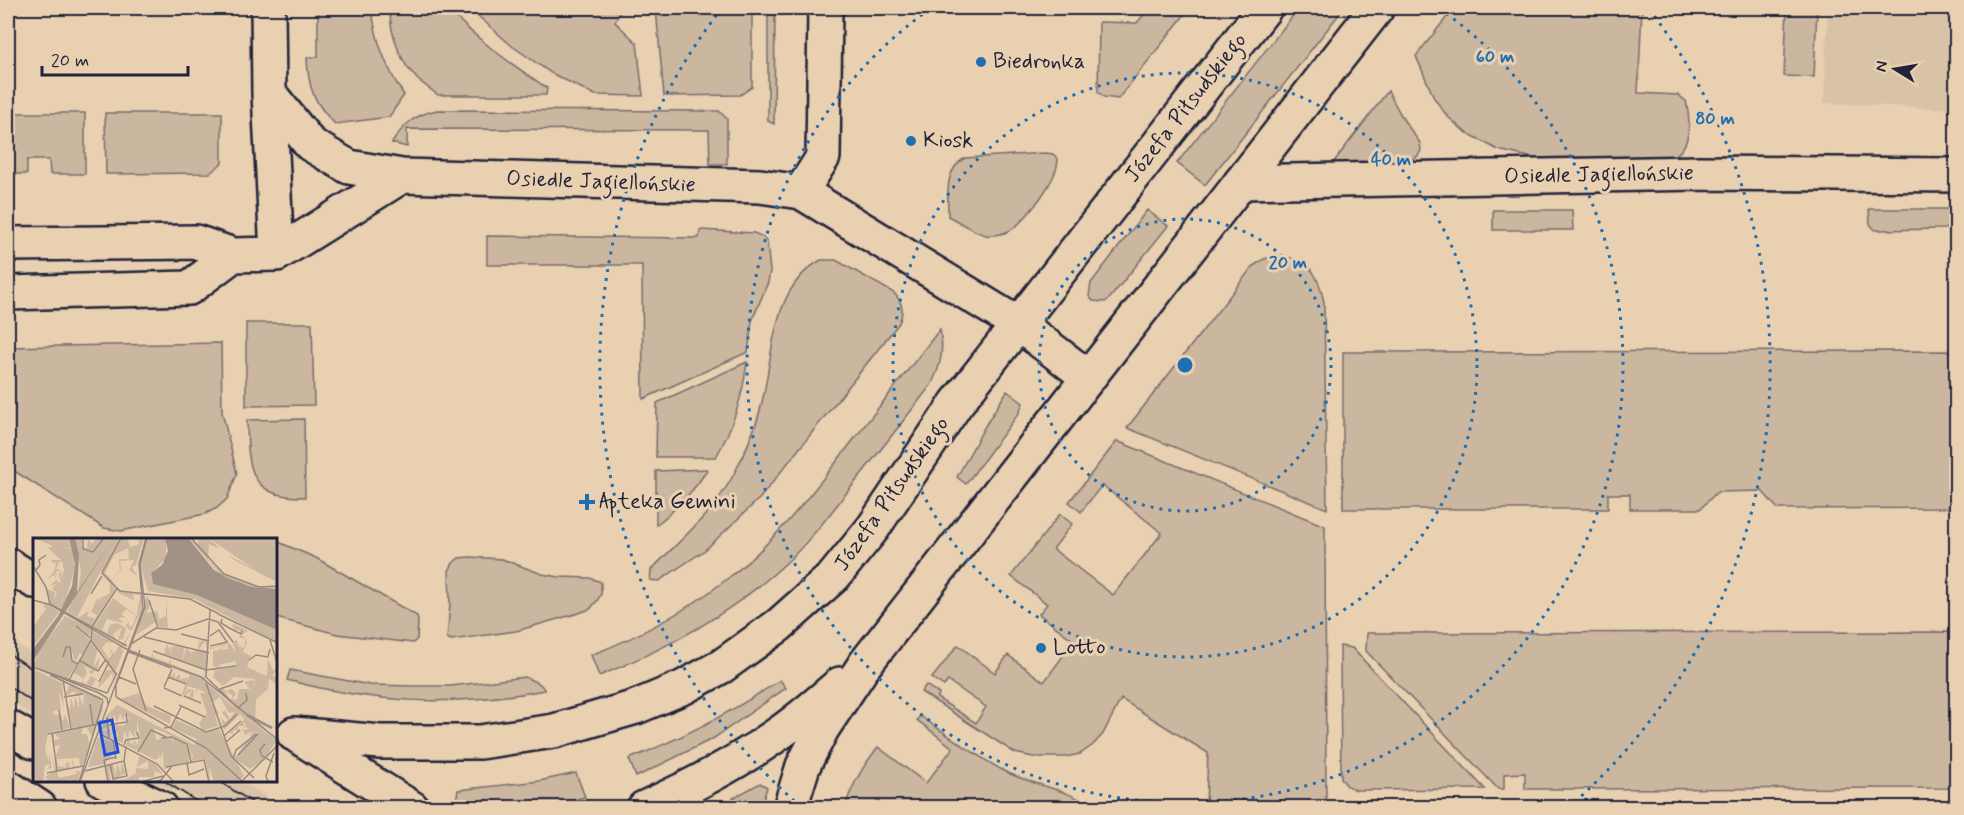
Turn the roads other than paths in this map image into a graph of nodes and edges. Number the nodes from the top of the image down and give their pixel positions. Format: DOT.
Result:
graph roads {
  1 [pos="268,8"];
  2 [pos="825,8"];
  3 [pos="1264,8"];
  4 [pos="1377,8"];
  5 [pos="269,93"];
  6 [pos="1956,175"];
  7 [pos="402,176"];
  8 [pos="1241,182"];
  9 [pos="801,192"];
  10 [pos="8,244"];
  11 [pos="277,254"];
  12 [pos="233,255"];
  13 [pos="8,293"];
  14 [pos="1018,324"];
  15 [pos="1088,376"];
  16 [pos="8,565"];
  17 [pos="33,580"];
  18 [pos="865,664"];
  19 [pos="8,727"];
  20 [pos="285,728"];
  21 [pos="33,741"];
  22 [pos="107,782"];
  23 [pos="8,788"];
  24 [pos="40,807"];
  25 [pos="161,807"];
  26 [pos="412,807"];
  27 [pos="644,807"];
  28 [pos="790,807"];
  1 -- 5 [label="street"];
  2 -- 9 [label="street"];
  3 -- 14 [label="street, Józefa Piłsudskiego"];
  4 -- 8 [label="street"];
  5 -- 7 [label="street, Osiedle Jagiellońskie"];
  5 -- 11 [label="street"];
  6 -- 8 [label="street, Osiedle Jagiellońskie"];
  7 -- 9 [label="street, Osiedle Jagiellońskie"];
  7 -- 11 [label="street"];
  8 -- 15 [label="street"];
  9 -- 14 [label="street, Osiedle Jagiellońskie"];
  10 -- 12 [label="street"];
  11 -- 12 [label="street"];
  12 -- 13 [label="street"];
  14 -- 15 [label="street, Osiedle Jagiellońskie"];
  14 -- 20 [label="street, Józefa Piłsudskiego"];
  15 -- 18 [label="street"];
  16 -- 17 [label="street"];
  18 -- 27 [label="street"];
  18 -- 28 [label="street"];
  19 -- 21 [label="street"];
  20 -- 26 [label="street"];
  22 -- 25 [label="street"];
  23 -- 24 [label="street"];
}
